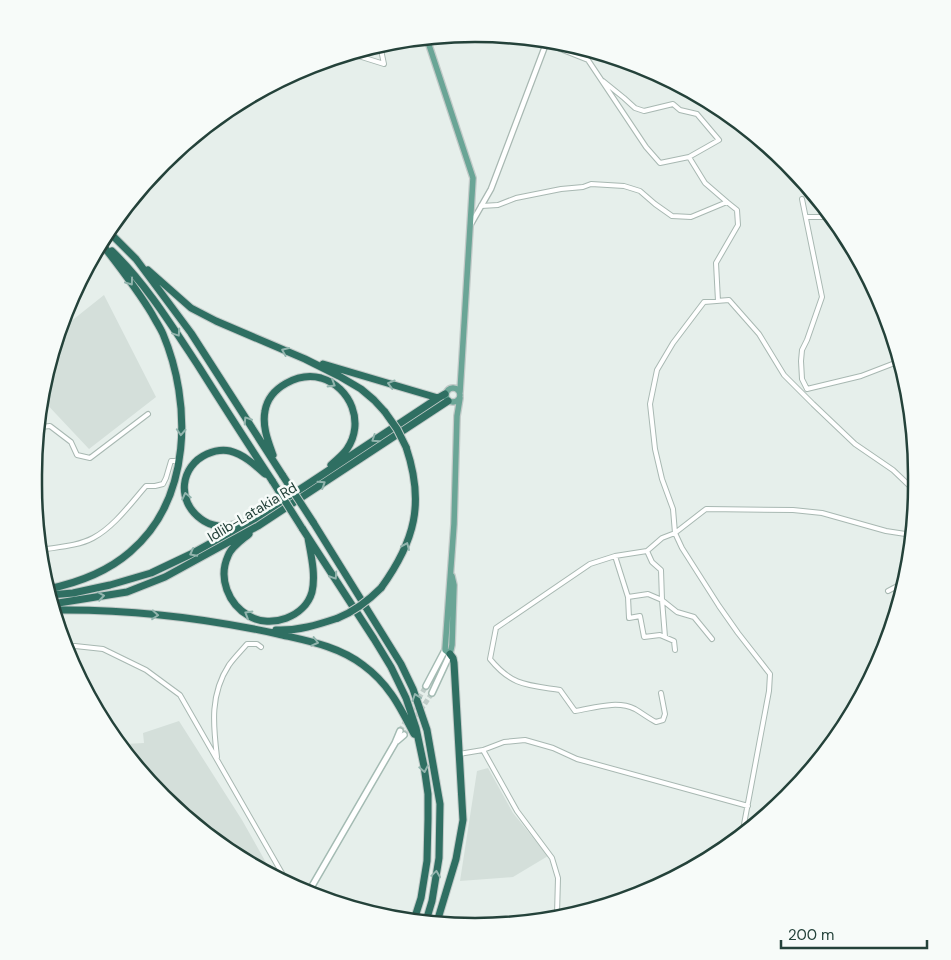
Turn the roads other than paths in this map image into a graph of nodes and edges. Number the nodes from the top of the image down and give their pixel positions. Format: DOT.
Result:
graph roads {
  1 [pos="429,45"];
  2 [pos="544,48"];
  3 [pos="382,53"];
  4 [pos="574,54"];
  5 [pos="362,57"];
  6 [pos="600,78"];
  7 [pos="689,157"];
  8 [pos="802,199"];
  9 [pos="726,202"];
  10 [pos="481,206"];
  11 [pos="806,217"];
  12 [pos="823,217"];
  13 [pos="470,225"];
  14 [pos="114,237"];
  15 [pos="108,247"];
  16 [pos="107,249"];
  17 [pos="136,259"];
  18 [pos="718,301"];
  19 [pos="305,359"];
  20 [pos="894,363"];
  21 [pos="460,374"];
  22 [pos="450,388"];
  23 [pos="807,389"];
  24 [pos="800,391"];
  25 [pos="460,395"];
  26 [pos="438,398"];
  27 [pos="448,399"];
  28 [pos="148,414"];
  29 [pos="457,416"];
  30 [pos="45,427"];
  31 [pos="179,461"];
  32 [pos="283,476"];
  33 [pos="273,482"];
  34 [pos="308,484"];
  35 [pos="908,484"];
  36 [pos="254,519"];
  37 [pos="258,526"];
  38 [pos="675,534"];
  39 [pos="906,534"];
  40 [pos="307,535"];
  41 [pos="47,549"];
  42 [pos="647,551"];
  43 [pos="615,556"];
  44 [pos="55,587"];
  45 [pos="896,587"];
  46 [pos="888,591"];
  47 [pos="56,594"];
  48 [pos="628,598"];
  49 [pos="662,600"];
  50 [pos="59,603"];
  51 [pos="61,610"];
  52 [pos="243,626"];
  53 [pos="664,637"];
  54 [pos="712,639"];
  55 [pos="74,646"];
  56 [pos="260,647"];
  57 [pos="675,650"];
  58 [pos="447,652"];
  59 [pos="426,686"];
  60 [pos="432,693"];
  61 [pos="661,693"];
  62 [pos="402,733"];
  63 [pos="418,742"];
  64 [pos="483,750"];
  65 [pos="459,754"];
  66 [pos="218,761"];
  67 [pos="748,806"];
  68 [pos="744,824"];
  69 [pos="281,871"];
  70 [pos="312,886"];
  71 [pos="557,910"];
  72 [pos="416,913"];
  73 [pos="428,915"];
  74 [pos="439,916"];
  1 -- 13 [label="main road"];
  2 -- 10 [label="street"];
  3 -- 5 [label="street"];
  4 -- 6 [label="street"];
  6 -- 7 [label="street"];
  6 -- 7 [label="street"];
  7 -- 9 [label="street"];
  8 -- 11 [label="street"];
  9 -- 10 [label="street"];
  9 -- 18 [label="street"];
  10 -- 13 [label="street"];
  11 -- 12 [label="street"];
  11 -- 23 [label="street"];
  13 -- 21 [label="main road"];
  14 -- 17 [label="highway"];
  15 -- 33 [label="highway, one-way"];
  16 -- 31 [label="highway, one-way"];
  19 -- 17 [label="highway, one-way"];
  32 -- 17 [label="highway, one-way"];
  18 -- 24 [label="street"];
  18 -- 38 [label="street"];
  26 -- 19 [label="highway, one-way"];
  52 -- 19 [label="highway, one-way, bridge"];
  20 -- 23 [label="street"];
  21 -- 22 [label="main road"];
  21 -- 25 [label="main road"];
  22 -- 25 [label="main road"];
  22 -- 27 [label="main road"];
  23 -- 24 [label="street"];
  24 -- 35 [label="street"];
  25 -- 27 [label="main road"];
  25 -- 29 [label="main road"];
  26 -- 27 [label="highway, Idlib-Latakia Rd"];
  26 -- 34 [label="highway, Idlib-Latakia Rd, one-way"];
  27 -- 29 [label="main road"];
  37 -- 27 [label="highway, Idlib-Latakia Rd, one-way"];
  28 -- 30 [label="street"];
  29 -- 58 [label="main road"];
  31 -- 41 [label="street"];
  31 -- 44 [label="highway"];
  32 -- 34 [label="highway, one-way"];
  73 -- 32 [label="highway, one-way, bridge"];
  36 -- 33 [label="highway, one-way"];
  33 -- 40 [label="highway, bridge"];
  34 -- 36 [label="highway, Idlib-Latakia Rd"];
  36 -- 47 [label="highway, Idlib-Latakia Rd, one-way"];
  40 -- 37 [label="highway, one-way"];
  50 -- 37 [label="highway, Idlib-Latakia Rd, one-way"];
  38 -- 39 [label="street"];
  38 -- 42 [label="street"];
  38 -- 67 [label="street"];
  40 -- 63 [label="highway, one-way"];
  42 -- 43 [label="street"];
  42 -- 49 [label="street"];
  43 -- 48 [label="street"];
  43 -- 61 [label="street"];
  45 -- 46 [label="street"];
  48 -- 49 [label="street"];
  48 -- 53 [label="street"];
  49 -- 53 [label="street"];
  49 -- 54 [label="street"];
  51 -- 52 [label="highway, one-way"];
  52 -- 63 [label="highway, one-way"];
  53 -- 57 [label="street"];
  55 -- 66 [label="street"];
  56 -- 66 [label="street"];
  58 -- 59 [label="main road"];
  58 -- 60 [label="main road"];
  58 -- 65 [label="highway"];
  62 -- 70 [label="main road"];
  63 -- 72 [label="highway, one-way"];
  64 -- 65 [label="street"];
  64 -- 67 [label="street"];
  64 -- 71 [label="street"];
  65 -- 74 [label="highway"];
  66 -- 69 [label="street"];
  67 -- 68 [label="street"];
}
